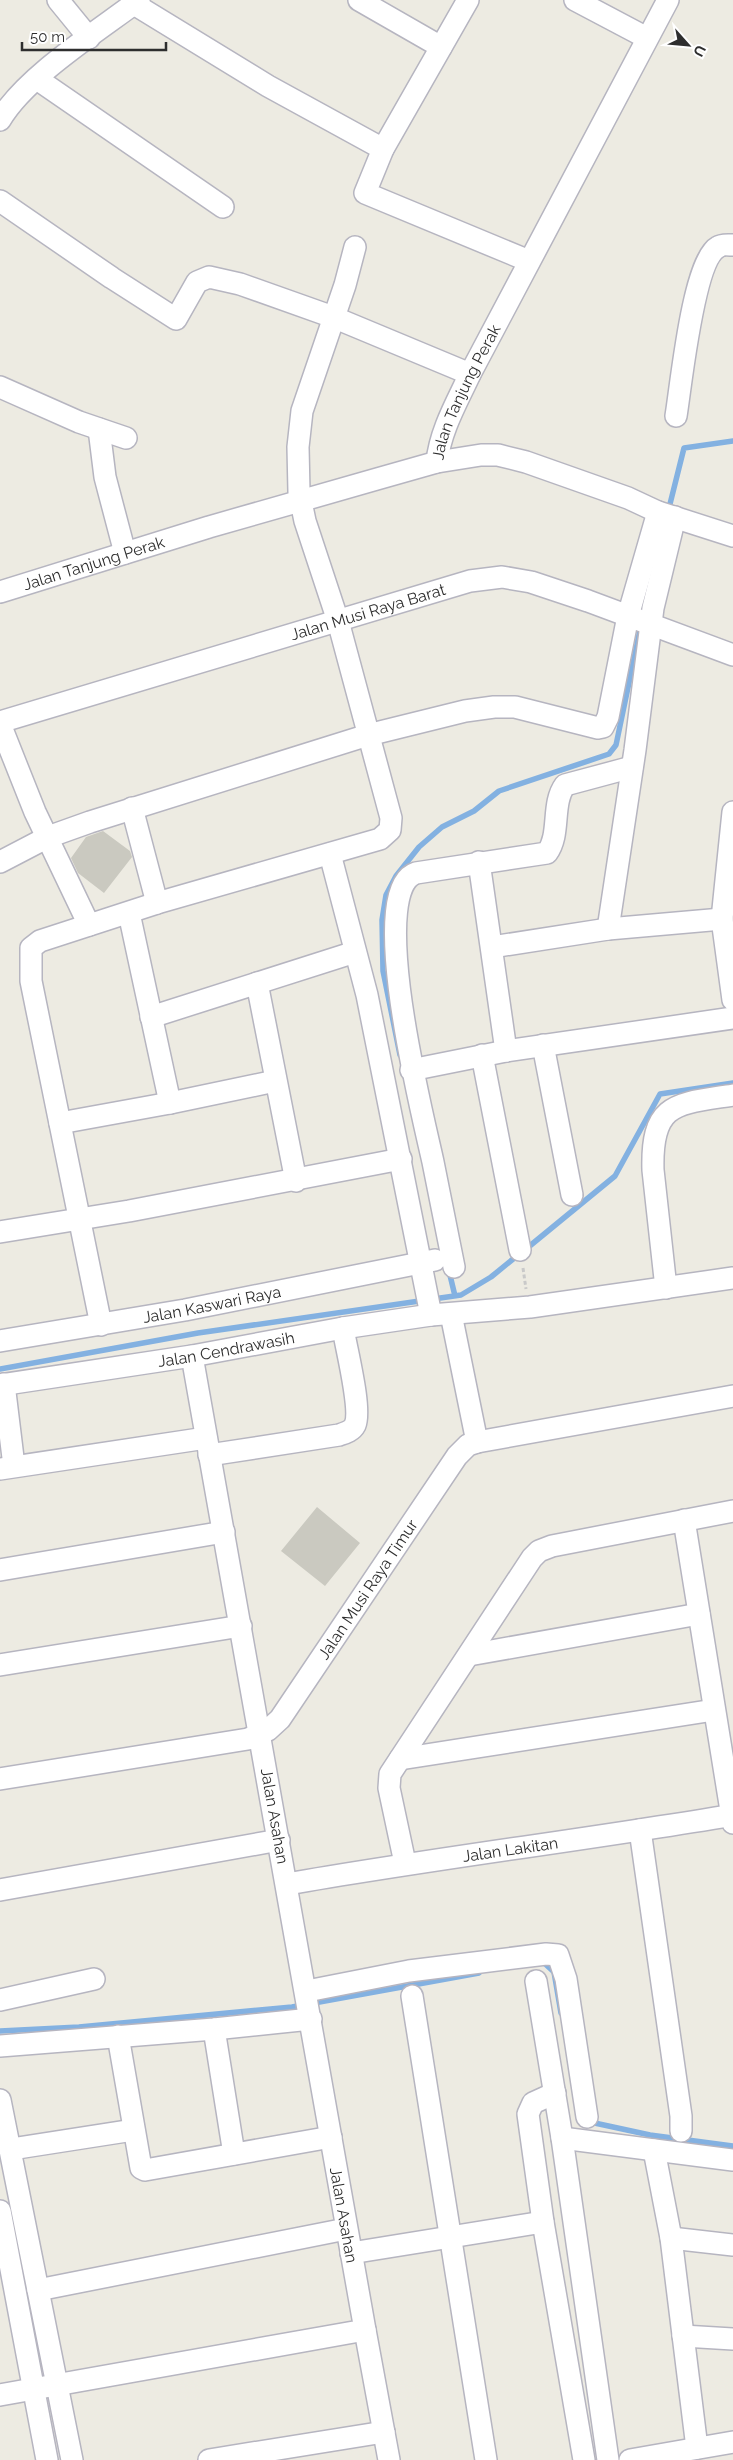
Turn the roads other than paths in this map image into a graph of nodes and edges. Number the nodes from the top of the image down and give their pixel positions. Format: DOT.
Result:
graph roads {
  1 [pos="58,0"];
  2 [pos="359,0"];
  3 [pos="468,0"];
  4 [pos="575,0"];
  5 [pos="668,0"];
  6 [pos="136,2"];
  7 [pos="89,38"];
  8 [pos="647,38"];
  9 [pos="441,47"];
  10 [pos="37,79"];
  11 [pos="0,120"];
  12 [pos="383,149"];
  13 [pos="0,201"];
  14 [pos="223,207"];
  15 [pos="733,246"];
  16 [pos="355,247"];
  17 [pos="529,261"];
  18 [pos="333,318"];
  19 [pos="470,374"];
  20 [pos="0,387"];
  21 [pos="676,416"];
  22 [pos="99,429"];
  23 [pos="126,438"];
  24 [pos="437,462"];
  25 [pos="300,502"];
  26 [pos="666,514"];
  27 [pos="733,536"];
  28 [pos="125,553"];
  29 [pos="0,592"];
  30 [pos="338,621"];
  31 [pos="640,621"];
  32 [pos="733,655"];
  33 [pos="0,723"];
  34 [pos="368,734"];
  35 [pos="632,766"];
  36 [pos="132,808"];
  37 [pos="733,812"];
  38 [pos="48,837"];
  39 [pos="330,854"];
  40 [pos="0,862"];
  41 [pos="479,862"];
  42 [pos="729,874"];
  43 [pos="157,903"];
  44 [pos="129,912"];
  45 [pos="722,919"];
  46 [pos="89,925"];
  47 [pos="608,929"];
  48 [pos="492,947"];
  49 [pos="355,952"];
  50 [pos="257,983"];
  51 [pos="385,1000"];
  52 [pos="733,1000"];
  53 [pos="151,1017"];
  54 [pos="733,1018"];
  55 [pos="543,1045"];
  56 [pos="506,1051"];
  57 [pos="482,1055"];
  58 [pos="411,1070"];
  59 [pos="275,1081"];
  60 [pos="733,1095"];
  61 [pos="170,1103"];
  62 [pos="60,1123"];
  63 [pos="401,1159"];
  64 [pos="296,1181"];
  65 [pos="572,1195"];
  66 [pos="80,1219"];
  67 [pos="0,1232"];
  68 [pos="520,1250"];
  69 [pos="442,1261"];
  70 [pos="733,1278"];
  71 [pos="666,1288"];
  72 [pos="435,1306"];
  73 [pos="101,1325"];
  74 [pos="343,1328"];
  75 [pos="0,1341"];
  76 [pos="192,1356"];
  77 [pos="2,1384"];
  78 [pos="733,1396"];
  79 [pos="477,1442"];
  80 [pos="208,1446"];
  81 [pos="7,1467"];
  82 [pos="733,1511"];
  83 [pos="684,1520"];
  84 [pos="224,1532"];
  85 [pos="0,1570"];
  86 [pos="700,1614"];
  87 [pos="241,1626"];
  88 [pos="469,1655"];
  89 [pos="0,1665"];
  90 [pos="714,1710"];
  91 [pos="261,1734"];
  92 [pos="400,1760"];
  93 [pos="0,1779"];
  94 [pos="733,1818"];
  95 [pos="640,1830"];
  96 [pos="279,1840"];
  97 [pos="405,1863"];
  98 [pos="287,1884"];
  99 [pos="0,1890"];
  100 [pos="94,1979"];
  101 [pos="536,1981"];
  102 [pos="412,1996"];
  103 [pos="0,2000"];
  104 [pos="309,2006"];
  105 [pos="214,2029"];
  106 [pos="118,2036"];
  107 [pos="0,2041"];
  108 [pos="0,2046"];
  109 [pos="555,2093"];
  110 [pos="0,2100"];
  111 [pos="587,2117"];
  112 [pos="134,2130"];
  113 [pos="681,2131"];
  114 [pos="331,2137"];
  115 [pos="562,2138"];
  116 [pos="11,2149"];
  117 [pos="654,2150"];
  118 [pos="234,2154"];
  119 [pos="733,2160"];
  120 [pos="0,2211"];
  121 [pos="543,2222"];
  122 [pos="346,2229"];
  123 [pos="451,2236"];
  124 [pos="671,2238"];
  125 [pos="733,2245"];
  126 [pos="351,2253"];
  127 [pos="38,2290"];
  128 [pos="365,2330"];
  129 [pos="683,2336"];
  130 [pos="733,2339"];
  131 [pos="56,2385"];
  132 [pos="34,2389"];
  133 [pos="0,2395"];
  134 [pos="384,2432"];
  135 [pos="717,2449"];
  136 [pos="47,2460"];
  137 [pos="72,2460"];
  138 [pos="209,2460"];
  139 [pos="389,2460"];
  140 [pos="486,2460"];
  141 [pos="584,2460"];
  142 [pos="608,2460"];
  143 [pos="630,2460"];
  1 -- 7 [label="street"];
  2 -- 9 [label="street"];
  3 -- 9 [label="street"];
  4 -- 8 [label="street"];
  5 -- 8 [label="street, Jalan Tanjung Perak"];
  6 -- 7 [label="street"];
  6 -- 12 [label="street"];
  7 -- 10 [label="street"];
  8 -- 17 [label="street, Jalan Tanjung Perak"];
  9 -- 12 [label="street"];
  10 -- 11 [label="street"];
  10 -- 14 [label="street"];
  12 -- 17 [label="street"];
  13 -- 18 [label="street"];
  15 -- 21 [label="street"];
  16 -- 18 [label="street"];
  17 -- 19 [label="street, Jalan Tanjung Perak"];
  18 -- 19 [label="street"];
  18 -- 25 [label="street"];
  19 -- 24 [label="street, Jalan Tanjung Perak"];
  20 -- 22 [label="street"];
  22 -- 23 [label="street"];
  22 -- 28 [label="street"];
  24 -- 25 [label="street, Jalan Tanjung Perak"];
  24 -- 26 [label="street"];
  25 -- 28 [label="street, Jalan Tanjung Perak"];
  25 -- 30 [label="street"];
  26 -- 27 [label="street"];
  26 -- 31 [label="street"];
  28 -- 29 [label="street, Jalan Tanjung Perak"];
  30 -- 31 [label="street, Jalan Musi Raya Barat"];
  30 -- 33 [label="street, Jalan Musi Raya Barat"];
  30 -- 34 [label="street"];
  31 -- 32 [label="street, Jalan Musi Raya Barat"];
  31 -- 34 [label="street"];
  31 -- 35 [label="street"];
  33 -- 38 [label="street"];
  34 -- 36 [label="street"];
  34 -- 39 [label="street"];
  35 -- 41 [label="street"];
  35 -- 47 [label="street"];
  36 -- 38 [label="street"];
  36 -- 43 [label="street"];
  37 -- 42 [label="street"];
  38 -- 40 [label="street"];
  38 -- 46 [label="street"];
  39 -- 43 [label="street"];
  39 -- 49 [label="street"];
  41 -- 48 [label="street"];
  41 -- 51 [label="street"];
  42 -- 45 [label="street"];
  43 -- 44 [label="street"];
  44 -- 46 [label="street"];
  44 -- 53 [label="street"];
  45 -- 47 [label="street"];
  45 -- 52 [label="street"];
  46 -- 62 [label="street"];
  47 -- 48 [label="street"];
  48 -- 56 [label="street"];
  49 -- 50 [label="street"];
  49 -- 51 [label="street"];
  50 -- 53 [label="street"];
  50 -- 59 [label="street"];
  51 -- 58 [label="street"];
  51 -- 63 [label="street"];
  53 -- 61 [label="street"];
  54 -- 55 [label="street"];
  55 -- 56 [label="street"];
  55 -- 65 [label="street"];
  56 -- 57 [label="street"];
  57 -- 58 [label="street"];
  57 -- 68 [label="street"];
  58 -- 69 [label="street"];
  59 -- 61 [label="street"];
  59 -- 64 [label="street"];
  60 -- 71 [label="street"];
  61 -- 62 [label="street"];
  62 -- 66 [label="street"];
  63 -- 64 [label="street"];
  63 -- 69 [label="street"];
  64 -- 66 [label="street"];
  66 -- 67 [label="street"];
  66 -- 73 [label="street"];
  69 -- 72 [label="street"];
  69 -- 73 [label="street, Jalan Kaswari Raya"];
  70 -- 71 [label="street, Jalan Cendrawasih"];
  71 -- 72 [label="street, Jalan Cendrawasih"];
  72 -- 74 [label="street, Jalan Cendrawasih"];
  72 -- 79 [label="street"];
  73 -- 75 [label="street, Jalan Kaswari Raya"];
  74 -- 76 [label="street, Jalan Cendrawasih"];
  74 -- 80 [label="street"];
  76 -- 77 [label="street, Jalan Cendrawasih"];
  76 -- 80 [label="street, Jalan Asahan"];
  77 -- 81 [label="street"];
  78 -- 79 [label="street, Jalan Musi Raya Timur"];
  79 -- 91 [label="street, Jalan Musi Raya Timur"];
  80 -- 81 [label="street"];
  80 -- 84 [label="street, Jalan Asahan"];
  82 -- 83 [label="street"];
  83 -- 86 [label="street"];
  83 -- 88 [label="street"];
  84 -- 85 [label="street"];
  84 -- 87 [label="street, Jalan Asahan"];
  86 -- 88 [label="street"];
  86 -- 90 [label="street"];
  87 -- 89 [label="street"];
  87 -- 91 [label="street, Jalan Asahan"];
  88 -- 92 [label="street"];
  90 -- 92 [label="street"];
  90 -- 94 [label="street"];
  91 -- 93 [label="street, Jalan Musi Raya Timur"];
  91 -- 96 [label="street, Jalan Asahan"];
  92 -- 97 [label="street"];
  94 -- 95 [label="street, Jalan Lakitan"];
  95 -- 97 [label="street, Jalan Lakitan"];
  95 -- 113 [label="street"];
  96 -- 98 [label="street, Jalan Asahan"];
  96 -- 99 [label="street"];
  97 -- 98 [label="street, Jalan Lakitan"];
  98 -- 104 [label="street, Jalan Asahan"];
  100 -- 103 [label="street"];
  101 -- 109 [label="street"];
  102 -- 123 [label="street"];
  104 -- 105 [label="street"];
  104 -- 111 [label="street"];
  104 -- 114 [label="street, Jalan Asahan"];
  105 -- 106 [label="street"];
  105 -- 118 [label="street"];
  106 -- 108 [label="street"];
  106 -- 112 [label="street"];
  107 -- 108 [label="street"];
  109 -- 115 [label="street"];
  109 -- 121 [label="street"];
  110 -- 116 [label="street"];
  112 -- 116 [label="street"];
  112 -- 118 [label="street"];
  114 -- 118 [label="street"];
  114 -- 122 [label="street, Jalan Asahan"];
  115 -- 117 [label="street"];
  115 -- 142 [label="street"];
  116 -- 127 [label="street"];
  117 -- 119 [label="street"];
  117 -- 124 [label="street"];
  120 -- 132 [label="street"];
  121 -- 123 [label="street"];
  121 -- 141 [label="street"];
  122 -- 126 [label="street, Jalan Asahan"];
  122 -- 127 [label="street"];
  123 -- 126 [label="street"];
  123 -- 140 [label="street"];
  124 -- 125 [label="street"];
  124 -- 129 [label="street"];
  126 -- 128 [label="street, Jalan Asahan"];
  127 -- 131 [label="street"];
  128 -- 131 [label="street"];
  128 -- 134 [label="street, Jalan Asahan"];
  129 -- 130 [label="street"];
  129 -- 135 [label="street"];
  131 -- 132 [label="street"];
  131 -- 137 [label="street"];
  132 -- 133 [label="street"];
  132 -- 136 [label="street"];
  134 -- 138 [label="street"];
  134 -- 139 [label="street, Jalan Asahan"];
  135 -- 143 [label="street"];
}
